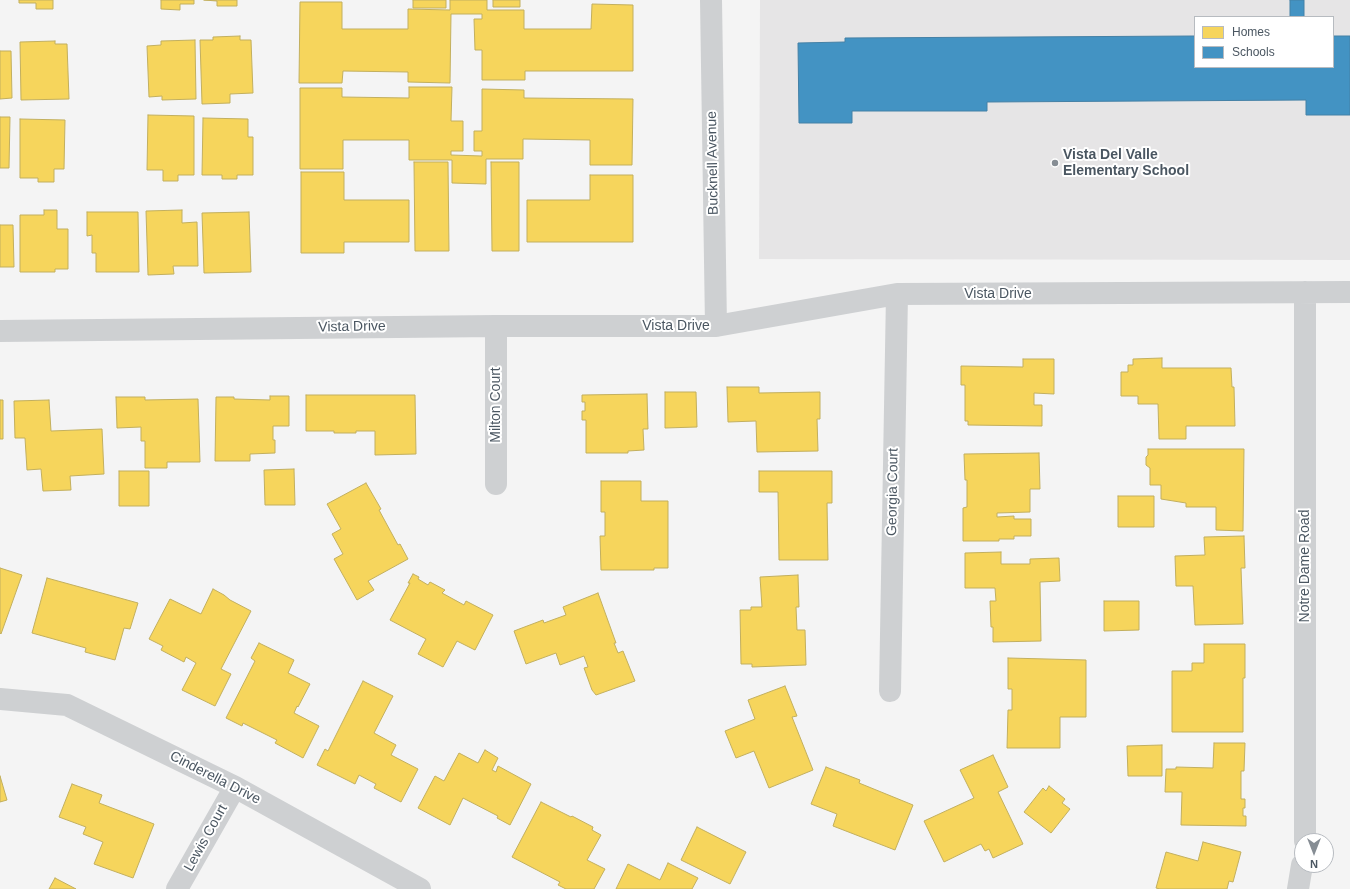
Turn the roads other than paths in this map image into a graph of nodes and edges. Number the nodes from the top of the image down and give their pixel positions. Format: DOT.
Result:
graph roads {
  1 [pos="711,0"];
  2 [pos="1305,292"];
  3 [pos="1350,292"];
  4 [pos="897,294"];
  5 [pos="496,326"];
  6 [pos="716,326"];
  7 [pos="0,331"];
  8 [pos="496,484"];
  9 [pos="890,691"];
  10 [pos="0,699"];
  11 [pos="234,786"];
  12 [pos="1305,833"];
  13 [pos="1301,873"];
  14 [pos="177,889"];
  15 [pos="420,889"];
  16 [pos="1298,889"];
  1 -- 6 [label="street, Bucknell Avenue"];
  2 -- 3 [label="street, Vista Drive"];
  2 -- 4 [label="street, Vista Drive"];
  2 -- 12 [label="street, Notre Dame Road"];
  4 -- 6 [label="street, Vista Drive"];
  4 -- 9 [label="street, Georgia Court"];
  5 -- 6 [label="street, Vista Drive"];
  5 -- 7 [label="street, Vista Drive"];
  5 -- 8 [label="street, Milton Court"];
  10 -- 11 [label="street, Cinderella Drive"];
  11 -- 14 [label="street, Lewis Court"];
  11 -- 15 [label="street, Cinderella Drive"];
  13 -- 16 [label="street"];
}
